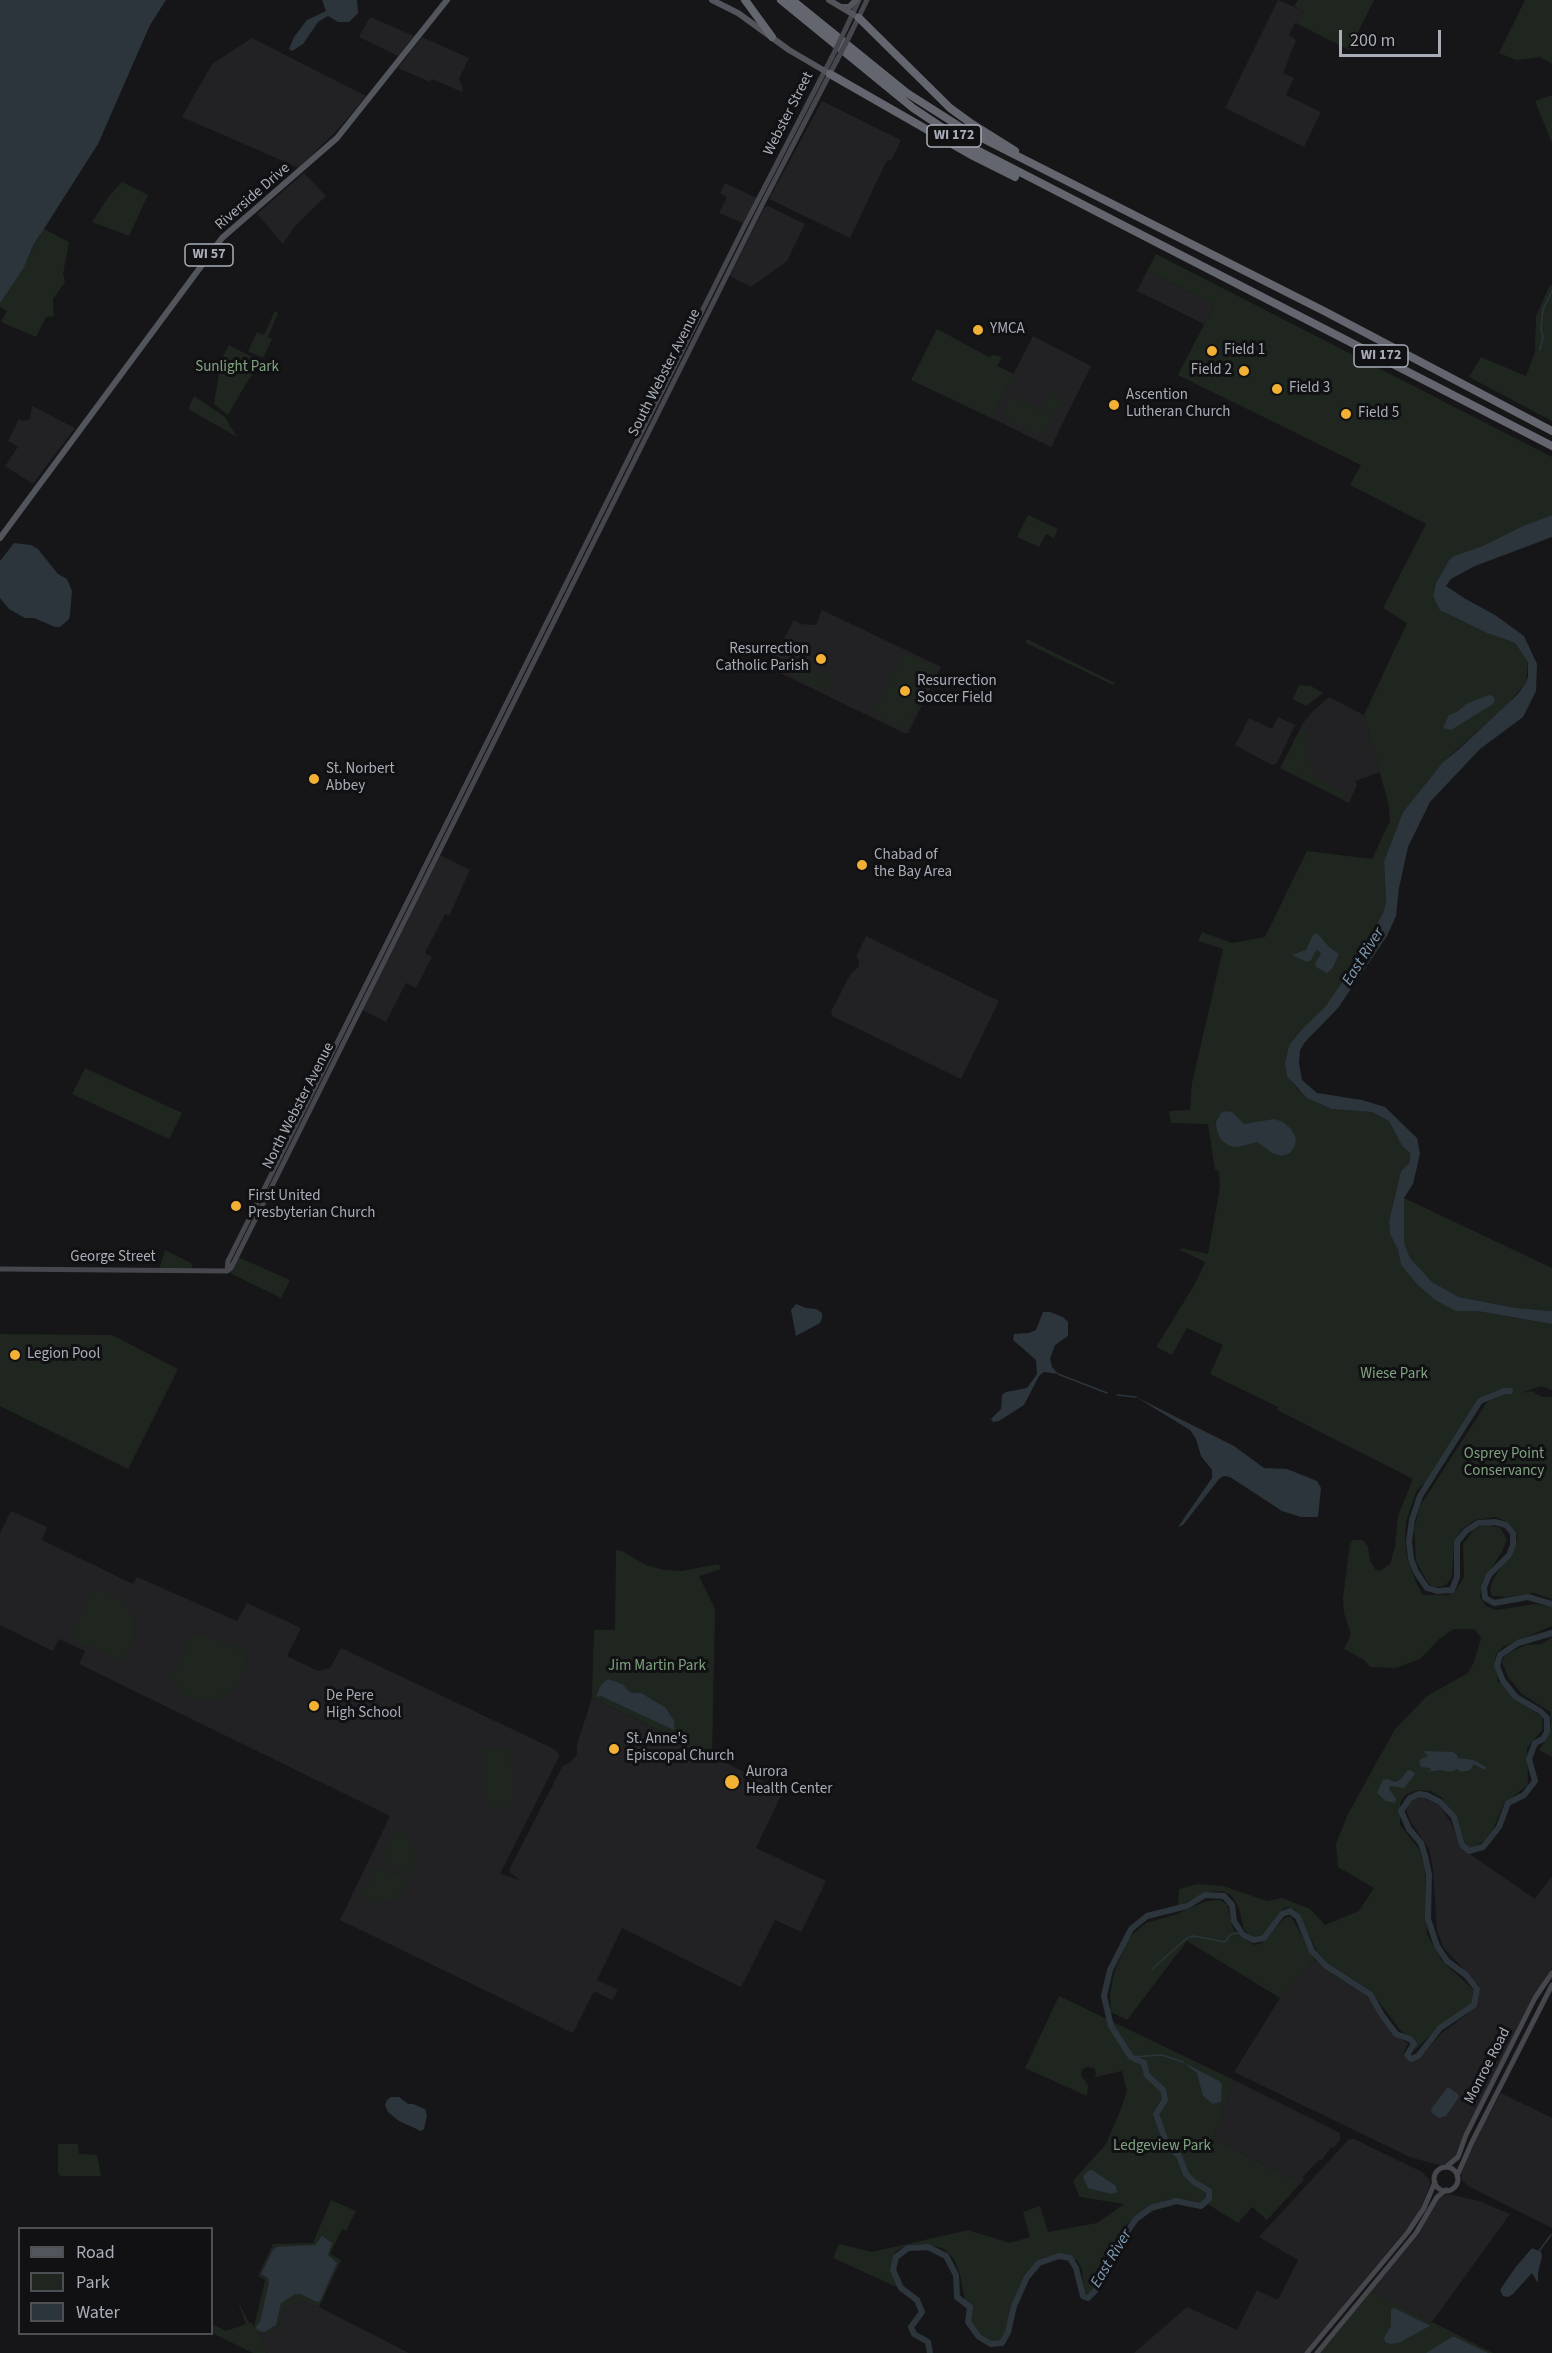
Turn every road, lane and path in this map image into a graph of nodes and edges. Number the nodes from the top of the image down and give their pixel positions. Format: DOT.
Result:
graph roads {
  1 [pos="447,0"];
  2 [pos="712,0"];
  3 [pos="745,0"];
  4 [pos="781,0"];
  5 [pos="792,0"];
  6 [pos="829,0"];
  7 [pos="857,0"];
  8 [pos="867,0"];
  9 [pos="840,7"];
  10 [pos="856,16"];
  11 [pos="772,37"];
  12 [pos="827,73"];
  13 [pos="1043,170"];
  14 [pos="767,183"];
  15 [pos="1066,197"];
  16 [pos="691,342"];
  17 [pos="1552,431"];
  18 [pos="1552,446"];
  19 [pos="0,538"];
  20 [pos="483,757"];
  21 [pos="228,1261"];
  22 [pos="0,1269"];
  23 [pos="190,1270"];
  24 [pos="227,1271"];
  25 [pos="1552,1973"];
  26 [pos="1552,1985"];
  27 [pos="1446,2167"];
  28 [pos="1457,2176"];
  29 [pos="1435,2182"];
  30 [pos="1446,2190"];
  31 [pos="1307,2353"];
  32 [pos="1317,2353"];
  1 -- 19 [label="main road, Riverside Drive / WI 57"];
  2 -- 11 [label="main road"];
  3 -- 11 [label="highway"];
  4 -- 15 [label="highway, WI 172"];
  5 -- 13 [label="highway, WI 172"];
  6 -- 9 [label="main road"];
  7 -- 9 [label="main road"];
  7 -- 10 [label="main road, South Webster Avenue"];
  8 -- 10 [label="main road, South Webster Avenue"];
  9 -- 10 [label="main road"];
  10 -- 12 [label="main road, South Webster Avenue, bridge"];
  10 -- 13 [label="highway"];
  11 -- 12 [label="main road"];
  12 -- 14 [label="main road, Webster Street"];
  12 -- 15 [label="highway"];
  12 -- 16 [label="main road, South Webster Avenue"];
  13 -- 17 [label="highway, WI 172"];
  14 -- 16 [label="main road, South Webster Avenue"];
  15 -- 18 [label="highway, WI 172"];
  16 -- 20 [label="main road, South Webster Avenue"];
  20 -- 21 [label="main road, North Webster Avenue"];
  20 -- 24 [label="main road, North Webster Avenue"];
  21 -- 23 [label="main road"];
  21 -- 24 [label="main road, North Webster Avenue"];
  22 -- 23 [label="main road, George Street"];
  23 -- 24 [label="main road, George Street"];
  25 -- 27 [label="main road, Monroe Road"];
  26 -- 28 [label="main road, Monroe Road"];
  27 -- 28 [label="main road"];
  27 -- 29 [label="main road"];
  28 -- 30 [label="main road"];
  29 -- 30 [label="main road"];
  29 -- 31 [label="main road"];
  30 -- 32 [label="main road"];
}
